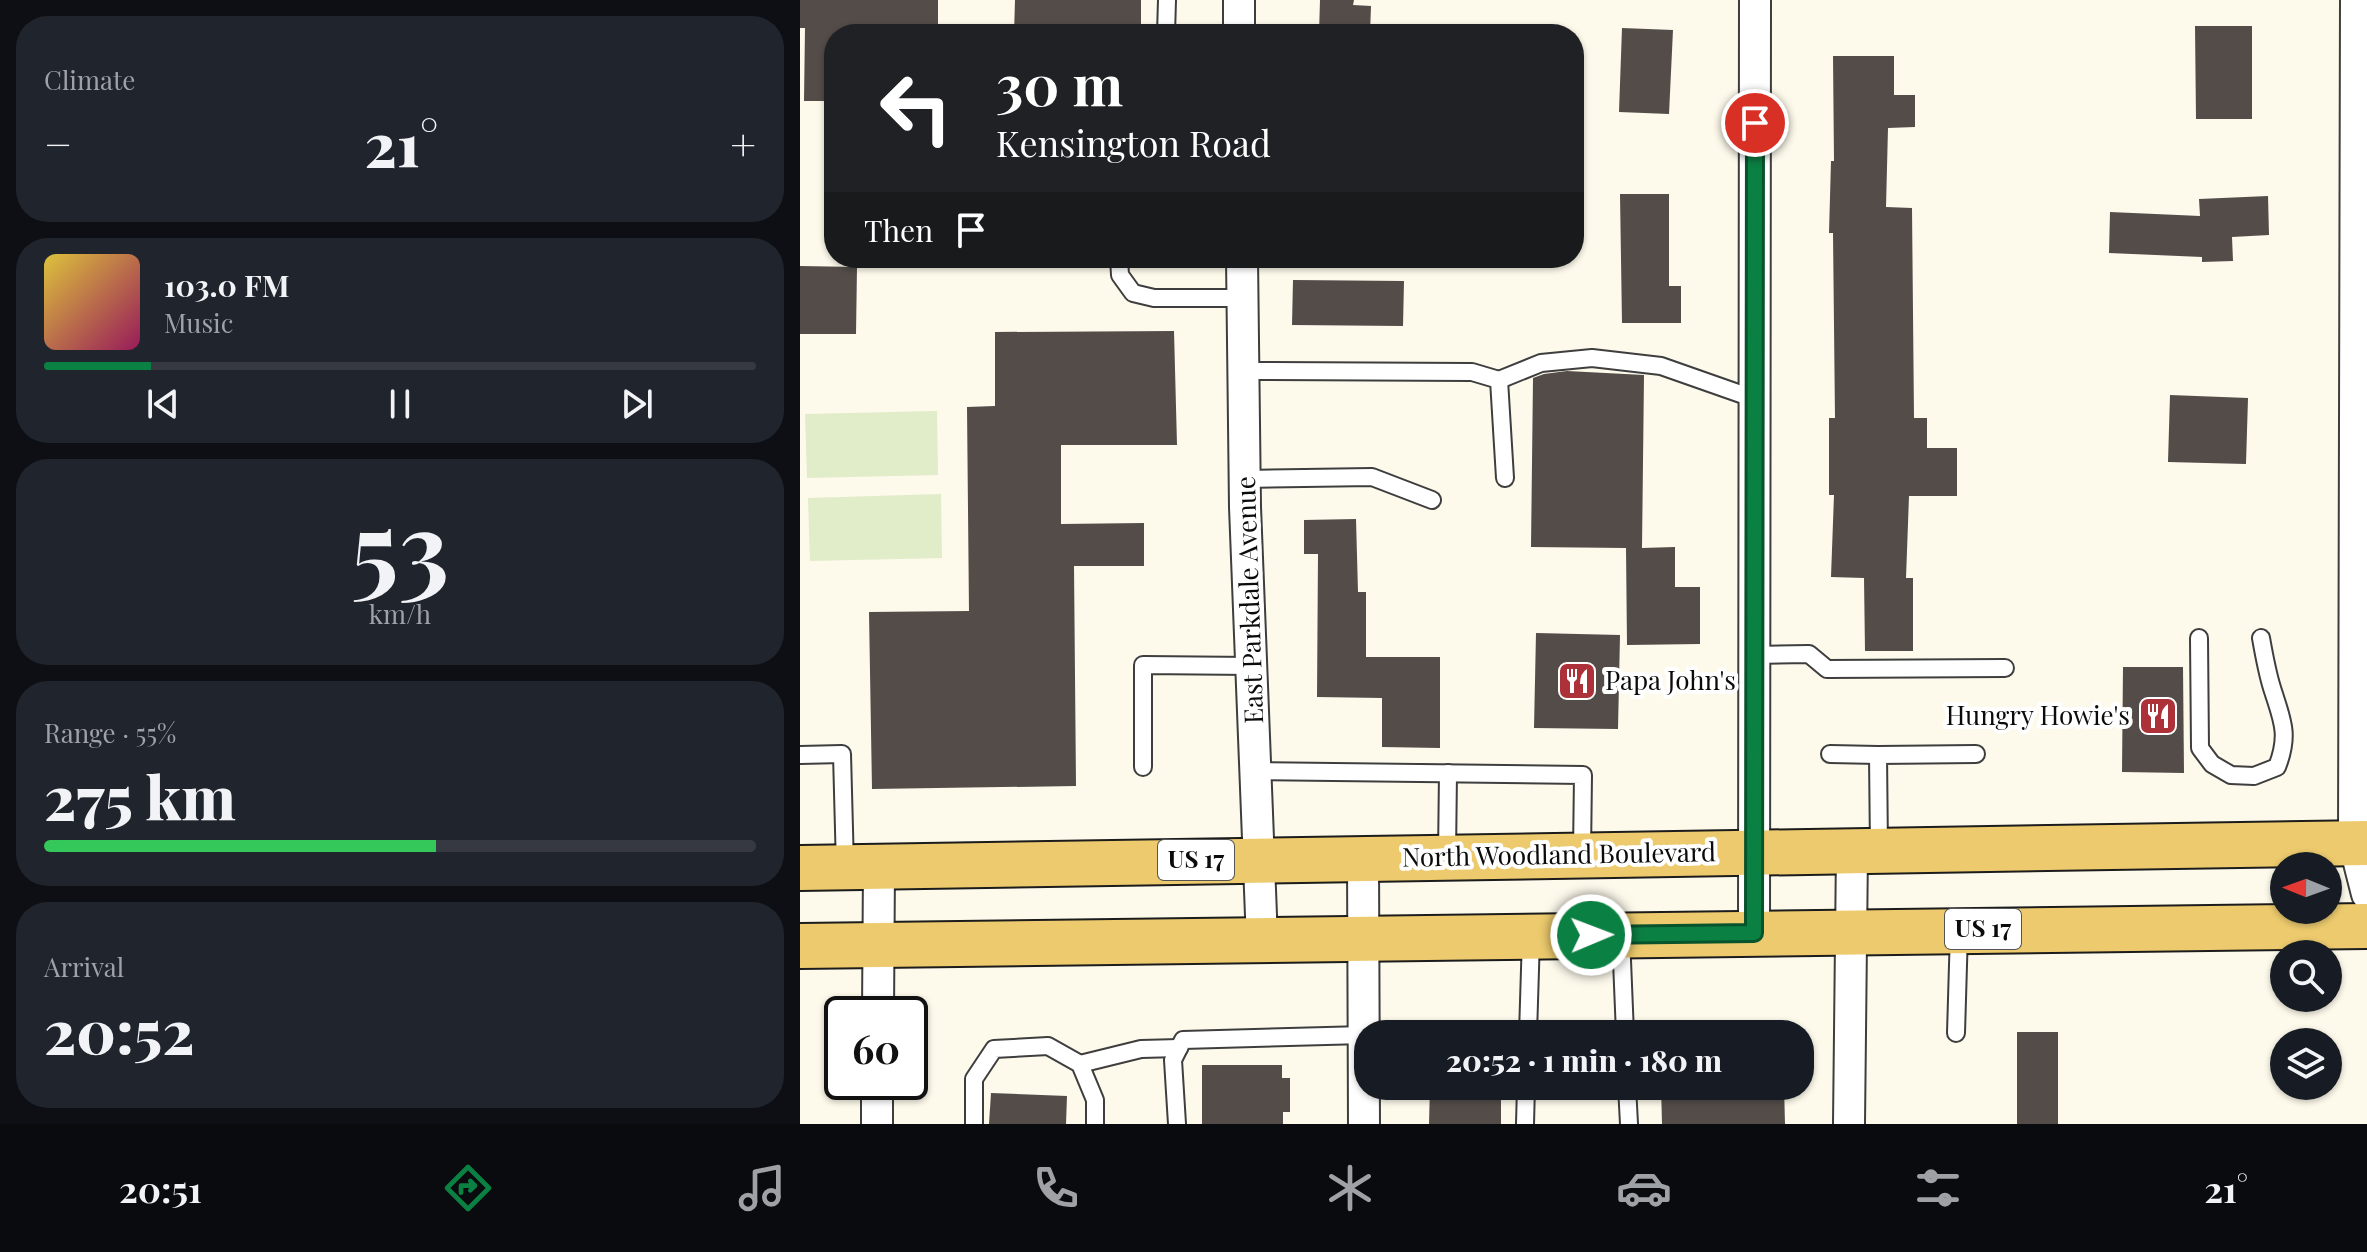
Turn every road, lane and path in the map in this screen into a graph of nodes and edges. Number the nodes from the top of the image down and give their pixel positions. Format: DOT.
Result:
graph roads {
  1 [pos="1167,0"];
  2 [pos="1239,0"];
  3 [pos="1755,0"];
  4 [pos="2356,0"];
  5 [pos="1166,24"];
  6 [pos="1239,24"];
  7 [pos="1120,268"];
  8 [pos="1242,268"];
  9 [pos="1243,298"];
  10 [pos="1244,371"];
  11 [pos="1499,380"];
  12 [pos="1755,399"];
  13 [pos="1505,478"];
  14 [pos="1245,479"];
  15 [pos="1432,500"];
  16 [pos="2199,638"];
  17 [pos="2261,638"];
  18 [pos="2360,638"];
  19 [pos="1754,655"];
  20 [pos="1252,666"];
  21 [pos="2005,668"];
  22 [pos="1830,754"];
  23 [pos="1976,754"];
  24 [pos="800,755"];
  25 [pos="1878,755"];
  26 [pos="1143,767"];
  27 [pos="1256,771"];
  28 [pos="1448,773"];
  29 [pos="2361,843"];
  30 [pos="1866,850"];
  31 [pos="1754,852"];
  32 [pos="1582,854"];
  33 [pos="1447,856"];
  34 [pos="1363,858"];
  35 [pos="1260,859"];
  36 [pos="862,867"];
  37 [pos="800,868"];
  38 [pos="2367,894"];
  39 [pos="2367,926"];
  40 [pos="1959,930"];
  41 [pos="1853,931"];
  42 [pos="1754,933"];
  43 [pos="1621,935"];
  44 [pos="1531,936"];
  45 [pos="1363,938"];
  46 [pos="1262,941"];
  47 [pos="880,945"];
  48 [pos="800,946"];
  49 [pos="879,996"];
  50 [pos="1364,1020"];
  51 [pos="1528,1020"];
  52 [pos="1624,1020"];
  53 [pos="1956,1033"];
  54 [pos="1354,1035"];
  55 [pos="1179,1048"];
  56 [pos="1080,1064"];
  57 [pos="877,1100"];
  58 [pos="1364,1100"];
  59 [pos="1526,1100"];
  60 [pos="1628,1100"];
  61 [pos="877,1124"];
  62 [pos="974,1124"];
  63 [pos="1095,1124"];
  64 [pos="1177,1124"];
  65 [pos="1364,1124"];
  66 [pos="1525,1124"];
  67 [pos="1629,1124"];
  68 [pos="1849,1124"];
  1 -- 5 [label="lane"];
  2 -- 6 [label="street"];
  3 -- 12 [label="street"];
  4 -- 18 [label="street"];
  7 -- 9 [label="lane"];
  8 -- 9 [label="street, East Parkdale Avenue"];
  9 -- 10 [label="street, East Parkdale Avenue"];
  10 -- 11 [label="lane"];
  10 -- 14 [label="street, East Parkdale Avenue"];
  11 -- 12 [label="lane"];
  11 -- 13 [label="lane"];
  12 -- 19 [label="street"];
  14 -- 15 [label="lane"];
  14 -- 20 [label="street, East Parkdale Avenue"];
  16 -- 17 [label="lane"];
  18 -- 29 [label="street"];
  19 -- 21 [label="lane"];
  19 -- 31 [label="street"];
  20 -- 26 [label="lane"];
  20 -- 27 [label="street, East Parkdale Avenue"];
  22 -- 25 [label="lane"];
  23 -- 25 [label="lane"];
  24 -- 36 [label="lane"];
  25 -- 30 [label="lane"];
  27 -- 28 [label="lane"];
  27 -- 35 [label="street, East Parkdale Avenue"];
  28 -- 32 [label="lane"];
  28 -- 33 [label="lane"];
  29 -- 30 [label="main road, North Woodland Boulevard / US 17"];
  29 -- 38 [label="street"];
  30 -- 31 [label="main road, North Woodland Boulevard / US 17"];
  30 -- 41 [label="street"];
  31 -- 32 [label="main road, North Woodland Boulevard / US 17"];
  31 -- 42 [label="street"];
  32 -- 33 [label="main road, North Woodland Boulevard / US 17"];
  33 -- 34 [label="main road, North Woodland Boulevard / US 17"];
  34 -- 35 [label="main road, North Woodland Boulevard / US 17"];
  34 -- 45 [label="street"];
  35 -- 36 [label="main road, North Woodland Boulevard / US 17"];
  35 -- 46 [label="street, East Parkdale Avenue"];
  36 -- 37 [label="main road, North Woodland Boulevard / US 17"];
  36 -- 47 [label="street"];
  39 -- 40 [label="main road, US 17"];
  40 -- 41 [label="main road, US 17"];
  40 -- 53 [label="lane"];
  41 -- 42 [label="main road, US 17"];
  41 -- 68 [label="street"];
  42 -- 43 [label="main road, US 17"];
  43 -- 44 [label="main road, US 17"];
  43 -- 52 [label="lane"];
  44 -- 45 [label="main road, US 17"];
  44 -- 51 [label="lane"];
  45 -- 46 [label="main road, US 17"];
  45 -- 50 [label="street"];
  46 -- 47 [label="main road, US 17"];
  47 -- 48 [label="main road, US 17"];
  47 -- 49 [label="street"];
  54 -- 55 [label="lane"];
  55 -- 56 [label="lane"];
  55 -- 64 [label="lane"];
  56 -- 62 [label="lane"];
  56 -- 63 [label="lane"];
  57 -- 61 [label="street"];
  58 -- 65 [label="street"];
  59 -- 66 [label="lane"];
  60 -- 67 [label="lane"];
}
